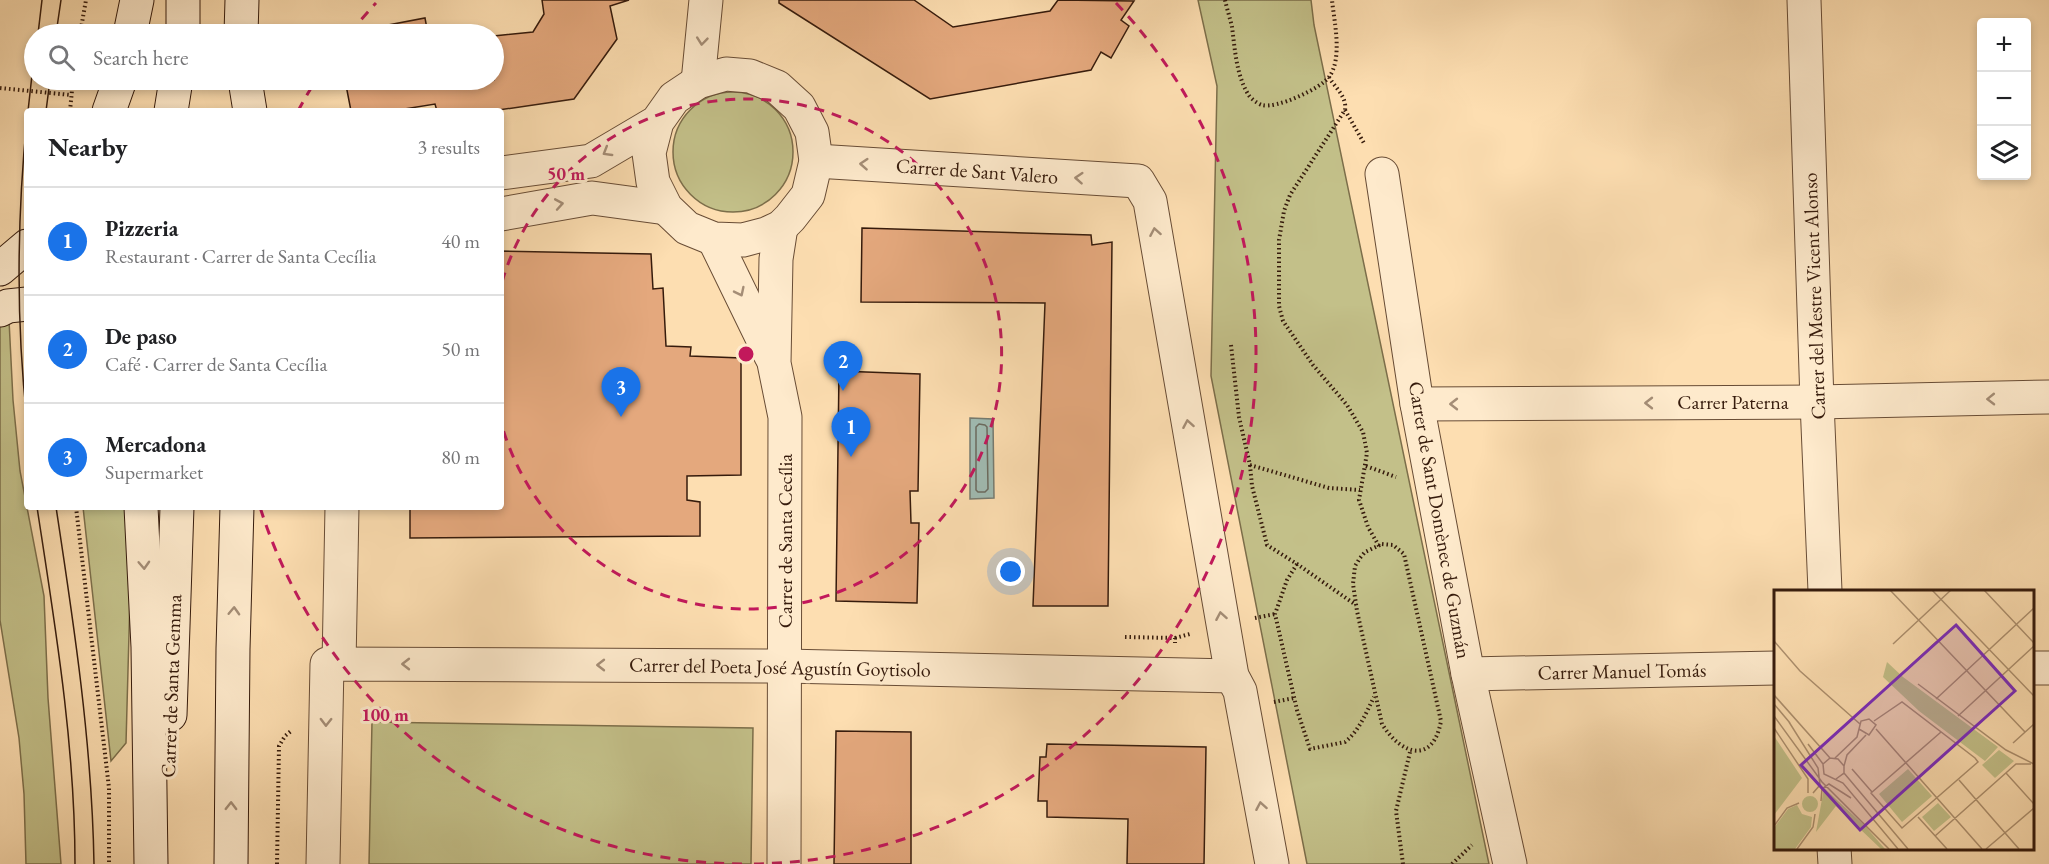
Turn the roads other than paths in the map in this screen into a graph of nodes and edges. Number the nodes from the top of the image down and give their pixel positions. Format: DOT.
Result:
graph roads {
  1 [pos="137,0"];
  2 [pos="183,0"];
  3 [pos="242,0"];
  4 [pos="706,0"];
  5 [pos="1804,0"];
  6 [pos="132,24"];
  7 [pos="183,24"];
  8 [pos="241,24"];
  9 [pos="698,82"];
  10 [pos="116,90"];
  11 [pos="174,90"];
  12 [pos="247,90"];
  13 [pos="109,108"];
  14 [pos="171,108"];
  15 [pos="250,108"];
  16 [pos="657,122"];
  17 [pos="816,161"];
  18 [pos="504,173"];
  19 [pos="1382,174"];
  20 [pos="666,208"];
  21 [pos="504,213"];
  22 [pos="781,226"];
  23 [pos="714,239"];
  24 [pos="24,249"];
  25 [pos="0,269"];
  26 [pos="24,304"];
  27 [pos="0,310"];
  28 [pos="774,363"];
  29 [pos="2049,398"];
  30 [pos="1816,402"];
  31 [pos="1417,404"];
  32 [pos="141,510"];
  33 [pos="177,510"];
  34 [pos="237,510"];
  35 [pos="342,510"];
  36 [pos="1825,590"];
  37 [pos="333,664"];
  38 [pos="785,666"];
  39 [pos="1774,668"];
  40 [pos="1468,674"];
  41 [pos="1232,676"];
  42 [pos="1834,849"];
  43 [pos="151,864"];
  44 [pos="165,864"];
  45 [pos="231,864"];
  46 [pos="323,864"];
  47 [pos="784,864"];
  48 [pos="1272,864"];
  49 [pos="1510,864"];
  50 [pos="1835,864"];
  1 -- 6 [label="street"];
  2 -- 7 [label="street"];
  3 -- 8 [label="street"];
  4 -- 9 [label="street, one-way"];
  5 -- 30 [label="street, Carrer del Mestre Vicent Alonso"];
  9 -- 16 [label="street"];
  9 -- 17 [label="street"];
  10 -- 13 [label="street"];
  11 -- 14 [label="street"];
  12 -- 15 [label="street"];
  16 -- 18 [label="street, one-way"];
  16 -- 20 [label="street"];
  17 -- 22 [label="street"];
  41 -- 17 [label="street, Carrer de Sant Valero, one-way"];
  19 -- 31 [label="street, Carrer de Sant Domènec de Guzmán"];
  21 -- 20 [label="street, one-way"];
  20 -- 23 [label="street"];
  22 -- 23 [label="street"];
  22 -- 28 [label="street"];
  23 -- 28 [label="street, one-way"];
  24 -- 25 [label="street"];
  26 -- 27 [label="street"];
  28 -- 38 [label="street, Carrer de Santa Cecília"];
  29 -- 30 [label="street, Carrer Paterna, one-way"];
  30 -- 31 [label="street, Carrer Paterna, one-way"];
  30 -- 36 [label="street, Carrer del Mestre Vicent Alonso"];
  31 -- 40 [label="street, Carrer de Sant Domènec de Guzmán"];
  32 -- 43 [label="street, one-way"];
  33 -- 44 [label="street, Carrer de Santa Gemma"];
  45 -- 34 [label="street, one-way"];
  35 -- 37 [label="street"];
  38 -- 37 [label="street, Carrer del Poeta José Agustín Goytisolo, one-way"];
  37 -- 46 [label="street, one-way"];
  38 -- 41 [label="street, Carrer del Poeta José Agustín Goytisolo"];
  38 -- 47 [label="street, Carrer de Santa Cecília"];
  39 -- 40 [label="street, Carrer Manuel Tomás"];
  40 -- 49 [label="street, Carrer de Sant Domènec de Guzmán"];
  48 -- 41 [label="street, one-way"];
  42 -- 50 [label="street"];
}
